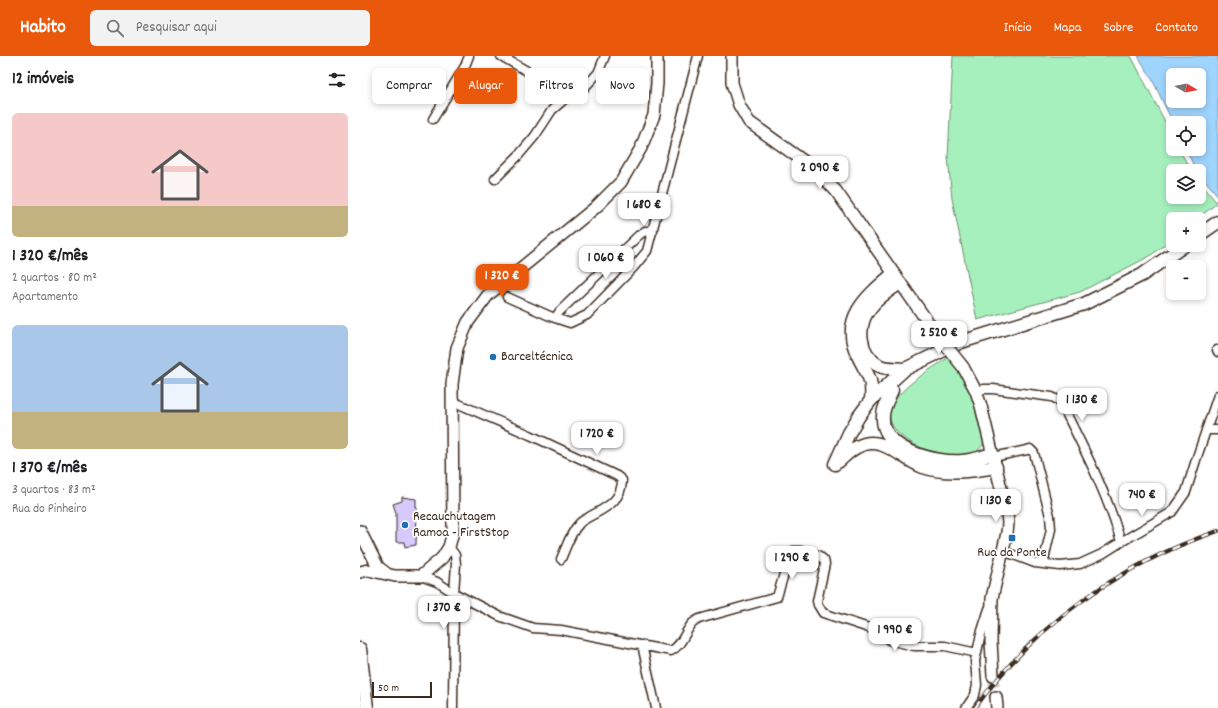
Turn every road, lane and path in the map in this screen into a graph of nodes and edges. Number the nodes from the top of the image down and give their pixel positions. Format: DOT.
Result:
graph roads {
  1 [pos="469,56"];
  2 [pos="501,56"];
  3 [pos="605,56"];
  4 [pos="656,56"];
  5 [pos="698,56"];
  6 [pos="732,56"];
  7 [pos="525,70"];
  8 [pos="588,84"];
  9 [pos="559,104"];
  10 [pos="433,119"];
  11 [pos="495,179"];
  12 [pos="1218,222"];
  13 [pos="1206,230"];
  14 [pos="653,231"];
  15 [pos="1175,252"];
  16 [pos="896,279"];
  17 [pos="507,297"];
  18 [pos="555,318"];
  19 [pos="931,356"];
  20 [pos="905,369"];
  21 [pos="892,390"];
  22 [pos="976,391"];
  23 [pos="1218,395"];
  24 [pos="871,400"];
  25 [pos="452,401"];
  26 [pos="1206,430"];
  27 [pos="1218,430"];
  28 [pos="842,449"];
  29 [pos="994,460"];
  30 [pos="360,531"];
  31 [pos="1121,542"];
  32 [pos="449,547"];
  33 [pos="801,551"];
  34 [pos="1003,551"];
  35 [pos="818,556"];
  36 [pos="561,559"];
  37 [pos="1043,564"];
  38 [pos="360,572"];
  39 [pos="386,573"];
  40 [pos="421,576"];
  41 [pos="454,593"];
  42 [pos="992,598"];
  43 [pos="642,645"];
  44 [pos="360,649"];
  45 [pos="977,653"];
  46 [pos="993,676"];
  47 [pos="367,708"];
  48 [pos="453,708"];
  49 [pos="656,708"];
  50 [pos="966,708"];
  1 -- 10 [label="street"];
  2 -- 7 [label="street"];
  3 -- 8 [label="street"];
  4 -- 25 [label="main road"];
  5 -- 14 [label="street"];
  6 -- 16 [label="main road"];
  9 -- 11 [label="street"];
  12 -- 13 [label="main road"];
  14 -- 18 [label="street"];
  14 -- 18 [label="street"];
  15 -- 19 [label="main road"];
  16 -- 20 [label="main road"];
  16 -- 22 [label="main road, bridge"];
  16 -- 24 [label="main road"];
  17 -- 18 [label="street"];
  19 -- 20 [label="main road"];
  19 -- 21 [label="main road"];
  20 -- 24 [label="main road"];
  21 -- 28 [label="main road"];
  21 -- 29 [label="main road"];
  22 -- 29 [label="main road"];
  22 -- 31 [label="street"];
  23 -- 26 [label="street"];
  24 -- 28 [label="main road"];
  25 -- 32 [label="main road"];
  25 -- 36 [label="street"];
  26 -- 27 [label="street"];
  26 -- 31 [label="street"];
  28 -- 29 [label="main road"];
  29 -- 34 [label="main road"];
  29 -- 37 [label="street"];
  30 -- 39 [label="main road"];
  31 -- 37 [label="street"];
  32 -- 40 [label="main road"];
  32 -- 41 [label="street"];
  33 -- 43 [label="street"];
  34 -- 37 [label="street"];
  34 -- 42 [label="main road"];
  35 -- 45 [label="street"];
  38 -- 39 [label="main road"];
  39 -- 40 [label="main road"];
  40 -- 41 [label="street"];
  41 -- 43 [label="street"];
  41 -- 48 [label="street"];
  42 -- 45 [label="street"];
  42 -- 46 [label="main road"];
  43 -- 49 [label="street"];
  44 -- 47 [label="main road"];
  45 -- 50 [label="street"];
}
